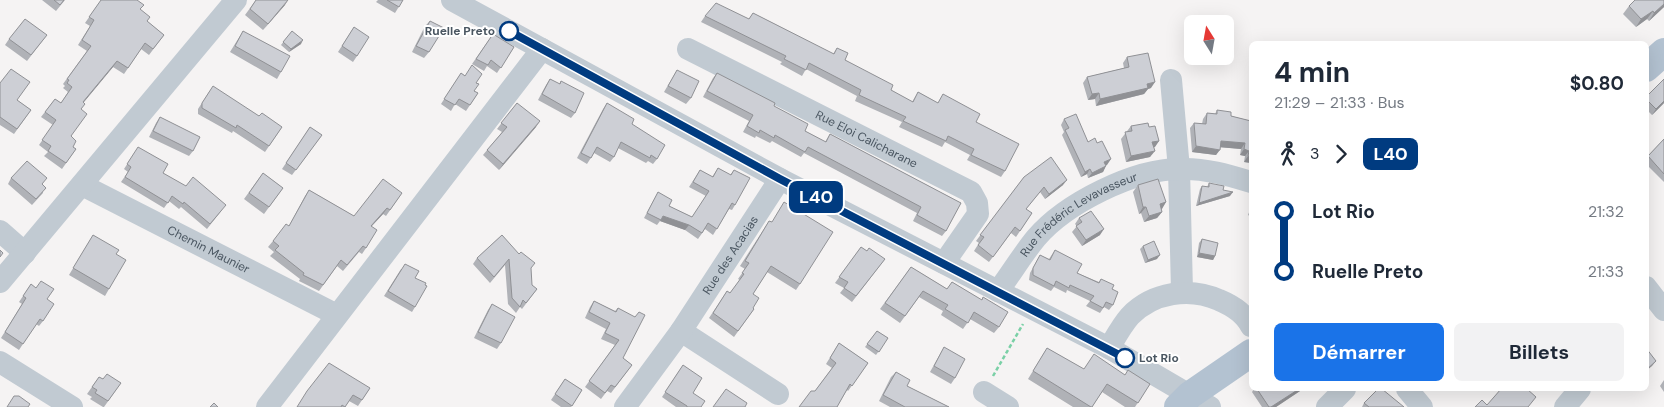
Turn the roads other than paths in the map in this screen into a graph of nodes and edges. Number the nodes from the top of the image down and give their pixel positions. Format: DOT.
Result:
graph roads {
  1 [pos="236,0"];
  2 [pos="452,0"];
  3 [pos="482,7"];
  4 [pos="688,48"];
  5 [pos="542,49"];
  6 [pos="1664,52"];
  7 [pos="1649,65"];
  8 [pos="1171,80"];
  9 [pos="1179,168"];
  10 [pos="780,179"];
  11 [pos="1249,181"];
  12 [pos="82,185"];
  13 [pos="0,230"];
  14 [pos="25,253"];
  15 [pos="944,263"];
  16 [pos="0,282"];
  17 [pos="1182,291"];
  18 [pos="998,292"];
  19 [pos="337,315"];
  20 [pos="1249,321"];
  21 [pos="681,331"];
  22 [pos="1109,348"];
  23 [pos="1249,355"];
  24 [pos="0,362"];
  25 [pos="1343,391"];
  26 [pos="1409,391"];
  27 [pos="1578,391"];
  28 [pos="984,392"];
  29 [pos="778,394"];
  30 [pos="1193,403"];
  31 [pos="72,407"];
  32 [pos="267,407"];
  33 [pos="625,407"];
  34 [pos="1008,407"];
  35 [pos="1327,407"];
  36 [pos="1422,407"];
  37 [pos="1565,407"];
  1 -- 12 [label="street"];
  2 -- 3 [label="street"];
  3 -- 5 [label="street"];
  4 -- 15 [label="street, Rue Eloi Calicharane"];
  5 -- 10 [label="street"];
  5 -- 19 [label="street"];
  6 -- 7 [label="main road"];
  8 -- 9 [label="street"];
  9 -- 11 [label="street, Rue Frédéric Levavasseur"];
  9 -- 17 [label="street"];
  9 -- 18 [label="street, Rue Frédéric Levavasseur"];
  10 -- 15 [label="street"];
  10 -- 21 [label="street, Rue des Acacias"];
  12 -- 14 [label="street"];
  12 -- 19 [label="street, Chemin Maunier"];
  13 -- 14 [label="street"];
  14 -- 16 [label="street"];
  15 -- 18 [label="street"];
  17 -- 20 [label="street"];
  17 -- 22 [label="street"];
  18 -- 22 [label="street"];
  19 -- 32 [label="street"];
  21 -- 29 [label="street"];
  21 -- 33 [label="street, Rue des Acacias"];
  22 -- 30 [label="street"];
  23 -- 30 [label="main road"];
  24 -- 31 [label="street"];
  25 -- 35 [label="street"];
  26 -- 36 [label="street"];
  27 -- 37 [label="street"];
  28 -- 34 [label="street"];
}
